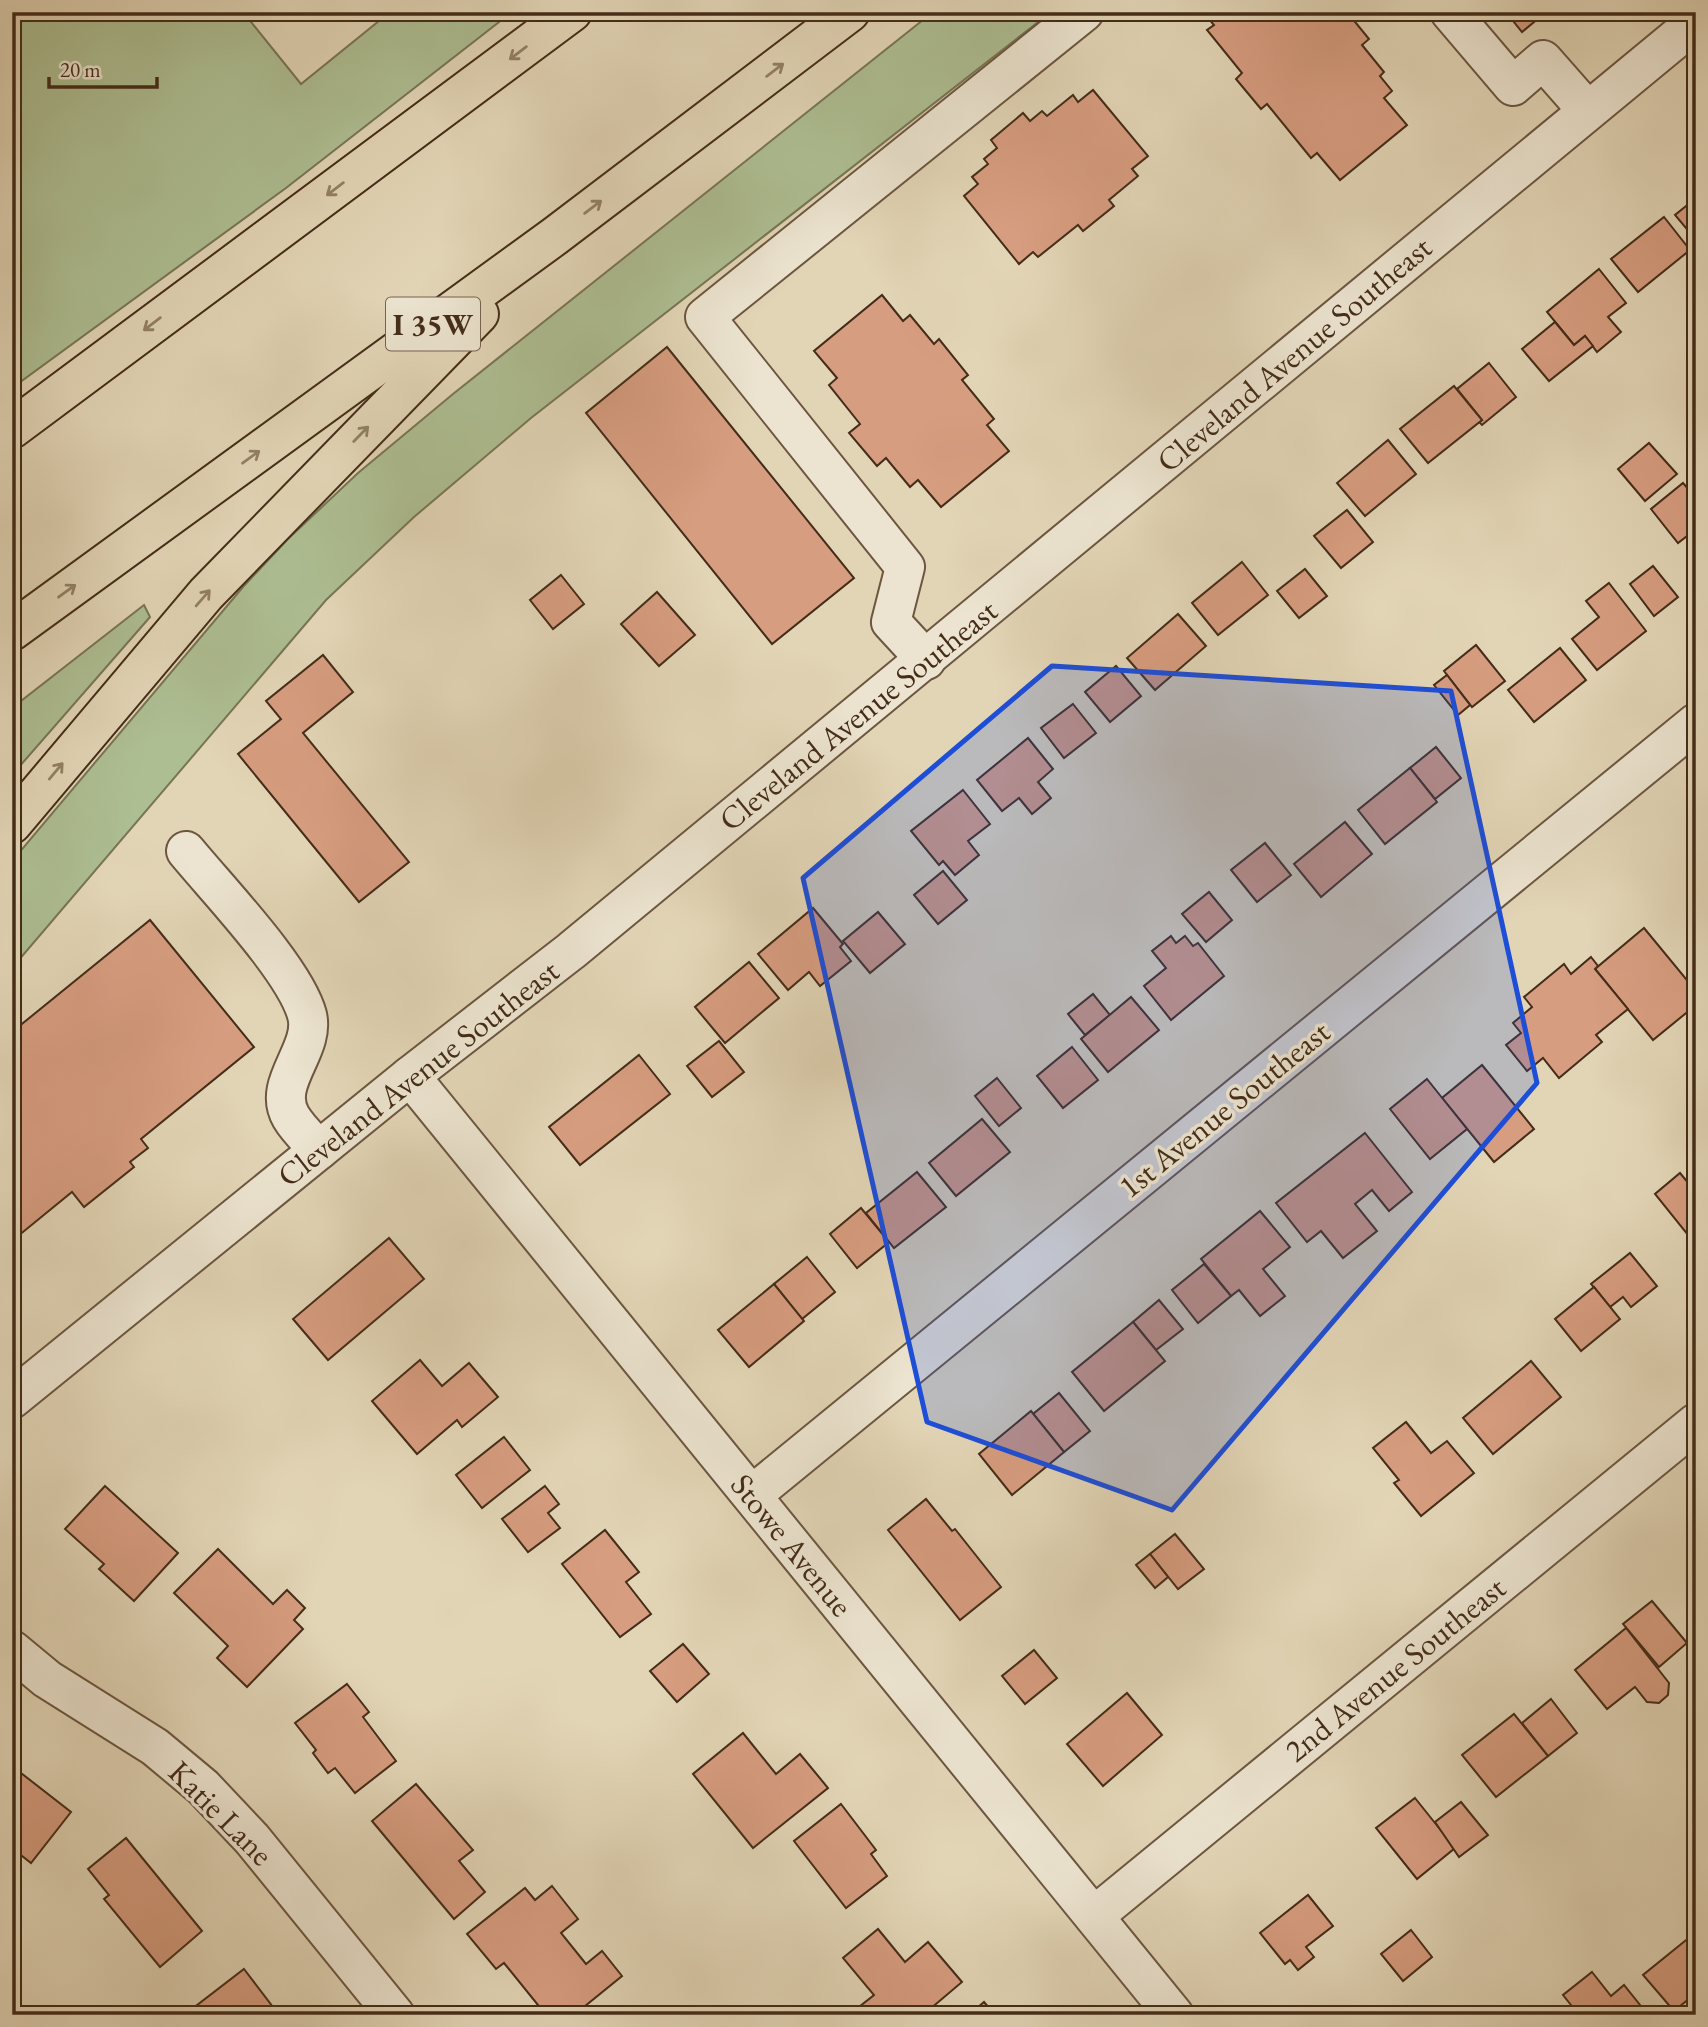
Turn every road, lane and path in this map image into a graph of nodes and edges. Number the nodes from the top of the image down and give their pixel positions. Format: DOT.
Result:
graph roads {
  1 [pos="572,12"];
  2 [pos="850,12"];
  3 [pos="1084,12"];
  4 [pos="1450,12"];
  5 [pos="1696,22"];
  6 [pos="1587,110"];
  7 [pos="555,236"];
  8 [pos="12,429"];
  9 [pos="12,631"];
  10 [pos="926,660"];
  11 [pos="1696,723"];
  12 [pos="12,824"];
  13 [pos="186,851"];
  14 [pos="410,1076"];
  15 [pos="319,1150"];
  16 [pos="12,1399"];
  17 [pos="1696,1423"];
  18 [pos="752,1495"];
  19 [pos="12,1650"];
  20 [pos="1094,1916"];
  21 [pos="395,2015"];
  22 [pos="1174,2015"];
  1 -- 8 [label="highway, one-way"];
  7 -- 2 [label="highway, I 35W, one-way"];
  3 -- 10 [label="street"];
  4 -- 6 [label="street"];
  5 -- 6 [label="street, Cleveland Avenue Southeast"];
  6 -- 10 [label="street, Cleveland Avenue Southeast"];
  9 -- 7 [label="highway, I 35W, one-way"];
  12 -- 7 [label="highway, one-way"];
  10 -- 14 [label="street, Cleveland Avenue Southeast"];
  11 -- 18 [label="street, 1st Avenue Southeast"];
  13 -- 15 [label="street"];
  14 -- 15 [label="street, Cleveland Avenue Southeast"];
  14 -- 18 [label="street, Stowe Avenue"];
  15 -- 16 [label="street, Cleveland Avenue Southeast"];
  17 -- 20 [label="street, 2nd Avenue Southeast"];
  18 -- 20 [label="street, Stowe Avenue"];
  19 -- 21 [label="street, Katie Lane"];
  20 -- 22 [label="street, Stowe Avenue"];
}
